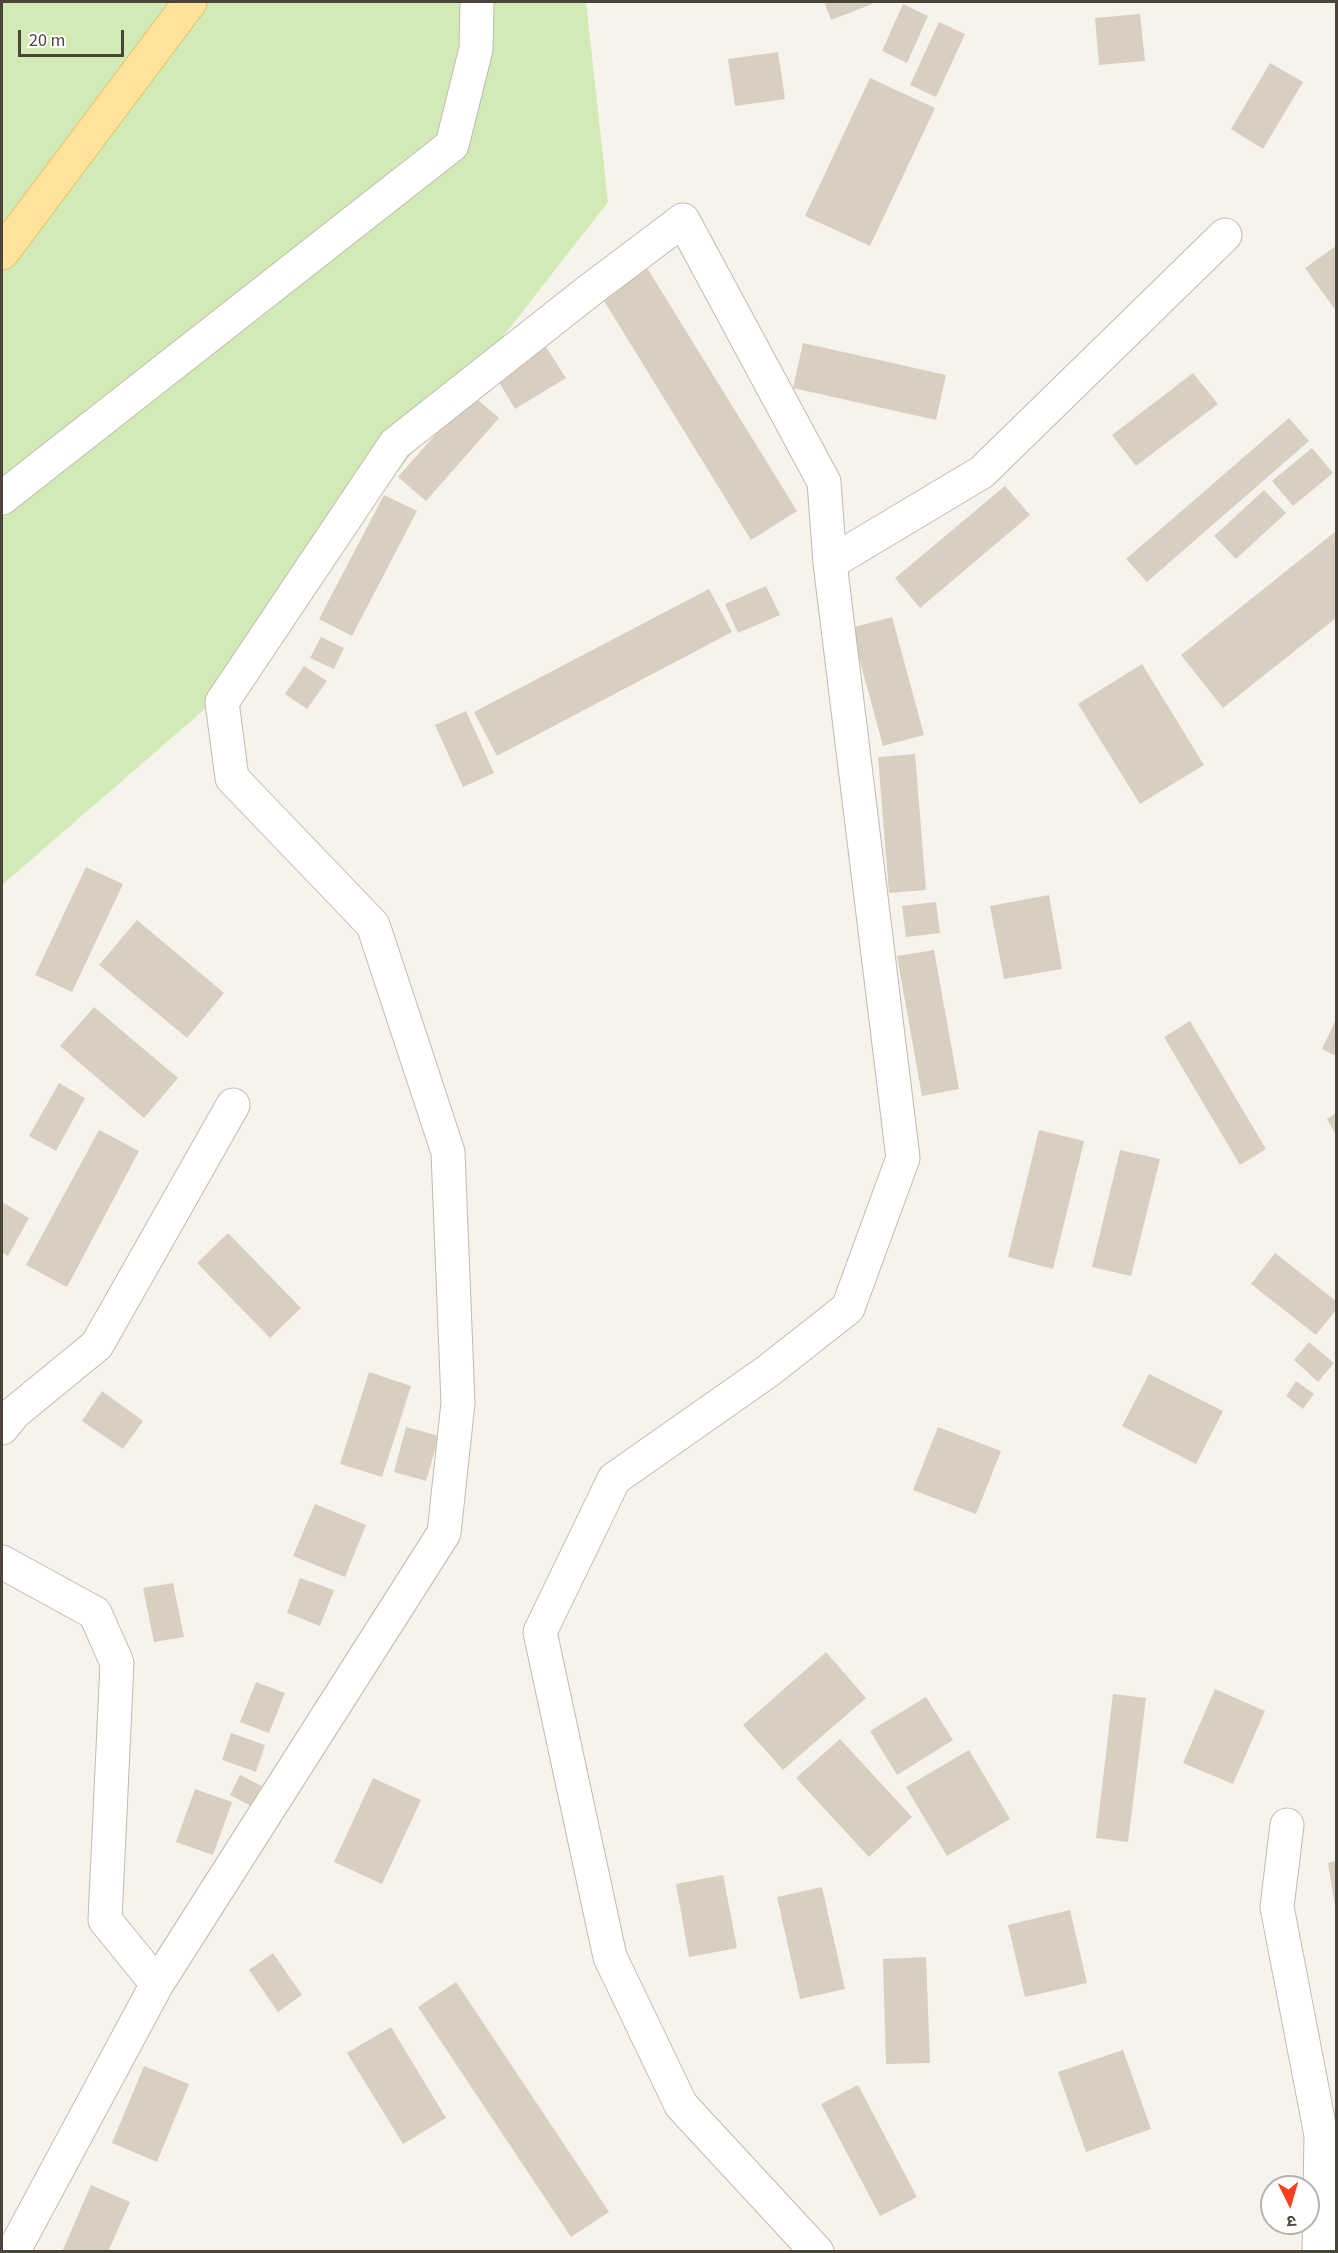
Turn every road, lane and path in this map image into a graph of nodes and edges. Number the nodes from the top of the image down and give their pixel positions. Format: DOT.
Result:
graph roads {
  1 [pos="190,2"];
  2 [pos="477,2"];
  3 [pos="1224,235"];
  4 [pos="2,254"];
  5 [pos="2,498"];
  6 [pos="830,563"];
  7 [pos="233,1105"];
  8 [pos="2,1428"];
  9 [pos="2,1562"];
  10 [pos="1287,1825"];
  11 [pos="157,1984"];
  12 [pos="13,2252"];
  13 [pos="817,2252"];
  14 [pos="1319,2252"];
  1 -- 4 [label="main road"];
  2 -- 5 [label="street"];
  3 -- 6 [label="street"];
  6 -- 11 [label="street"];
  6 -- 13 [label="street"];
  7 -- 8 [label="street"];
  9 -- 11 [label="street"];
  10 -- 14 [label="street"];
  11 -- 12 [label="street"];
}
